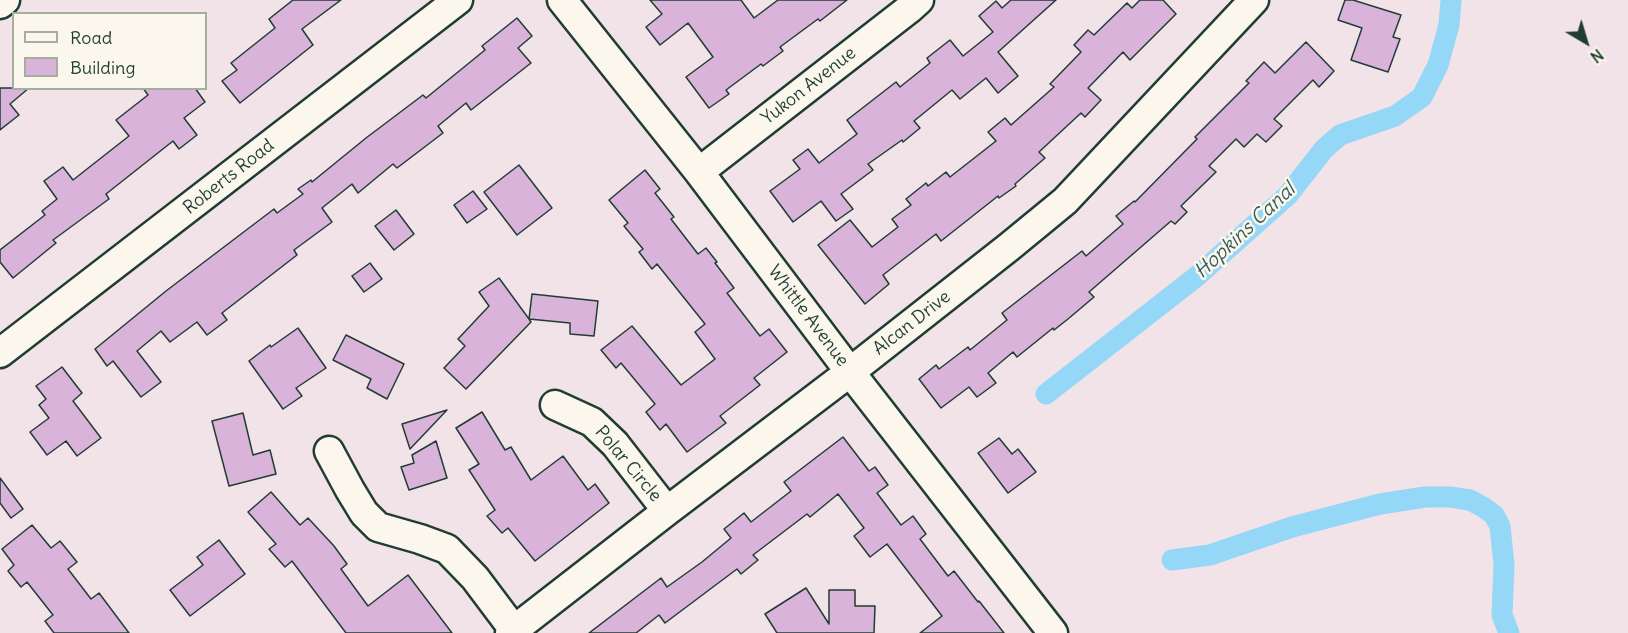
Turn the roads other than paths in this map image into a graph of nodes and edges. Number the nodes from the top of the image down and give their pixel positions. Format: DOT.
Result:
graph roads {
  1 [pos="5,0"];
  2 [pos="458,0"];
  3 [pos="562,0"];
  4 [pos="919,0"];
  5 [pos="1254,0"];
  6 [pos="0,4"];
  7 [pos="699,172"];
  8 [pos="0,354"];
  9 [pos="850,372"];
  10 [pos="555,405"];
  11 [pos="329,451"];
  12 [pos="667,511"];
  13 [pos="512,631"];
  14 [pos="1053,633"];
  1 -- 6 [label="street"];
  2 -- 8 [label="street, Roberts Road"];
  3 -- 7 [label="street, Whittle Avenue"];
  4 -- 7 [label="street, Yukon Avenue"];
  5 -- 9 [label="street, Alcan Drive"];
  7 -- 9 [label="street, Whittle Avenue"];
  9 -- 12 [label="street, Alcan Drive"];
  9 -- 14 [label="street, Whittle Avenue"];
  10 -- 12 [label="street, Polar Circle"];
  11 -- 13 [label="street"];
  12 -- 13 [label="street, Alcan Drive"];
}
